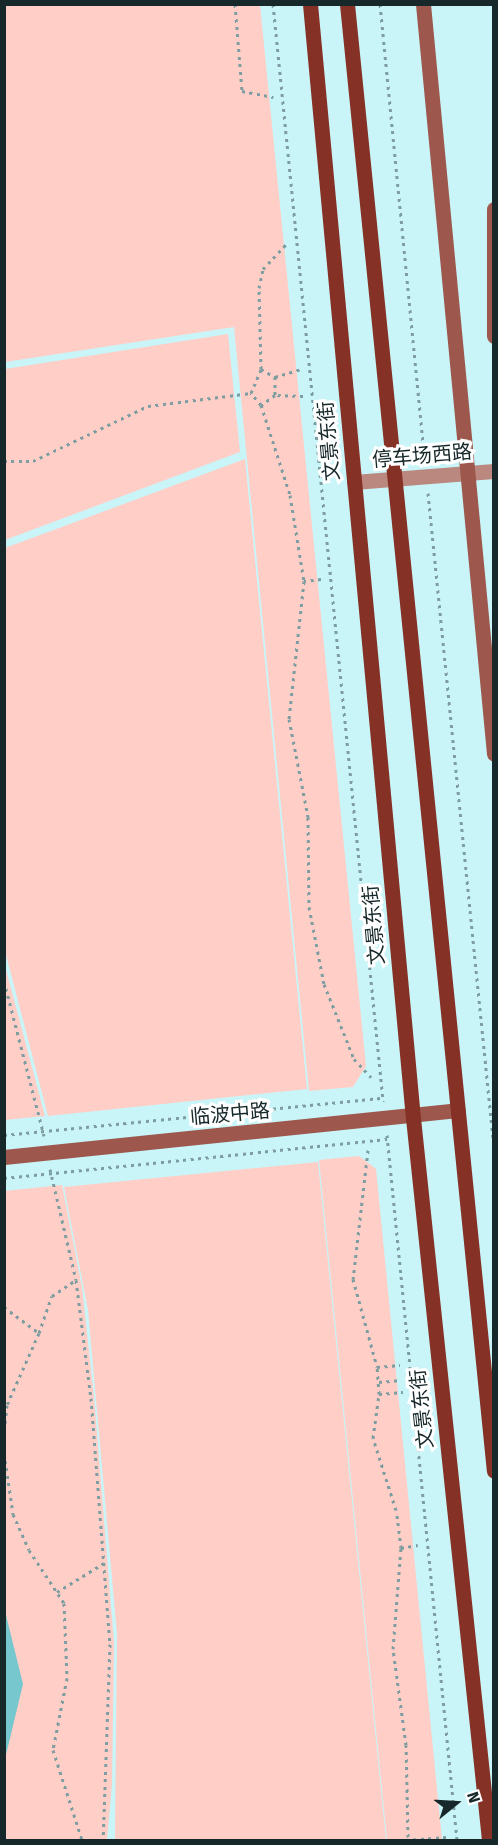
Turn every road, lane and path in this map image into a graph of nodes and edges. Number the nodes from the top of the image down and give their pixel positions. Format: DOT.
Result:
graph roads {
  1 [pos="236,4"];
  2 [pos="273,4"];
  3 [pos="310,4"];
  4 [pos="347,4"];
  5 [pos="380,4"];
  6 [pos="423,4"];
  7 [pos="273,97"];
  8 [pos="494,209"];
  9 [pos="288,242"];
  10 [pos="494,336"];
  11 [pos="261,369"];
  12 [pos="301,369"];
  13 [pos="275,377"];
  14 [pos="251,393"];
  15 [pos="274,394"];
  16 [pos="303,396"];
  17 [pos="261,405"];
  18 [pos="4,461"];
  19 [pos="494,471"];
  20 [pos="467,474"];
  21 [pos="427,477"];
  22 [pos="395,480"];
  23 [pos="354,482"];
  24 [pos="321,579"];
  25 [pos="304,581"];
  26 [pos="494,754"];
  27 [pos="4,981"];
  28 [pos="371,1077"];
  29 [pos="383,1098"];
  30 [pos="458,1110"];
  31 [pos="413,1118"];
  32 [pos="385,1121"];
  33 [pos="43,1131"];
  34 [pos="4,1135"];
  35 [pos="387,1139"];
  36 [pos="494,1148"];
  37 [pos="368,1150"];
  38 [pos="47,1152"];
  39 [pos="4,1157"];
  40 [pos="51,1174"];
  41 [pos="4,1178"];
  42 [pos="76,1280"];
  43 [pos="4,1307"];
  44 [pos="39,1333"];
  45 [pos="400,1365"];
  46 [pos="377,1368"];
  47 [pos="401,1380"];
  48 [pos="378,1382"];
  49 [pos="403,1392"];
  50 [pos="379,1394"];
  51 [pos="4,1432"];
  52 [pos="4,1453"];
  53 [pos="494,1471"];
  54 [pos="418,1545"];
  55 [pos="401,1548"];
  56 [pos="104,1563"];
  57 [pos="57,1592"];
  58 [pos="447,1837"];
  59 [pos="407,1839"];
  60 [pos="82,1840"];
  61 [pos="103,1840"];
  62 [pos="457,1840"];
  63 [pos="489,1840"];
  1 -- 7 [label="path"];
  2 -- 29 [label="path"];
  3 -- 23 [label="main road, 文景东街"];
  4 -- 22 [label="main road"];
  5 -- 21 [label="path"];
  6 -- 20 [label="street"];
  8 -- 10 [label="street"];
  9 -- 11 [label="path"];
  11 -- 13 [label="path"];
  11 -- 14 [label="path"];
  12 -- 13 [label="path"];
  13 -- 15 [label="path"];
  14 -- 17 [label="path"];
  14 -- 18 [label="path"];
  15 -- 16 [label="path"];
  15 -- 17 [label="path"];
  17 -- 25 [label="path"];
  19 -- 20 [label="street, 停车场西路"];
  20 -- 21 [label="street, 停车场西路"];
  20 -- 26 [label="street"];
  21 -- 22 [label="street, 停车场西路"];
  21 -- 36 [label="path"];
  22 -- 23 [label="street, 停车场西路"];
  22 -- 30 [label="main road"];
  23 -- 31 [label="main road, 文景东街"];
  24 -- 25 [label="path"];
  25 -- 28 [label="path"];
  27 -- 33 [label="path"];
  29 -- 32 [label="path"];
  29 -- 33 [label="path, 临波中路"];
  30 -- 31 [label="street, 临波中路"];
  30 -- 53 [label="main road"];
  31 -- 32 [label="street, 临波中路"];
  31 -- 63 [label="main road, 文景东街"];
  32 -- 35 [label="path"];
  32 -- 38 [label="street, 临波中路"];
  33 -- 34 [label="path, 临波中路"];
  33 -- 38 [label="path"];
  35 -- 40 [label="path, 临波中路"];
  35 -- 62 [label="path"];
  37 -- 46 [label="path"];
  38 -- 39 [label="street, 临波中路"];
  38 -- 40 [label="path"];
  40 -- 41 [label="path, 临波中路"];
  40 -- 42 [label="path"];
  42 -- 44 [label="path"];
  42 -- 56 [label="path"];
  43 -- 44 [label="path"];
  44 -- 51 [label="path"];
  45 -- 46 [label="path"];
  46 -- 48 [label="path"];
  47 -- 48 [label="path"];
  48 -- 50 [label="path"];
  49 -- 50 [label="path"];
  50 -- 55 [label="path"];
  52 -- 57 [label="path"];
  54 -- 55 [label="path"];
  55 -- 59 [label="path"];
  56 -- 57 [label="path"];
  56 -- 61 [label="path"];
  57 -- 60 [label="path"];
  58 -- 59 [label="path"];
}
